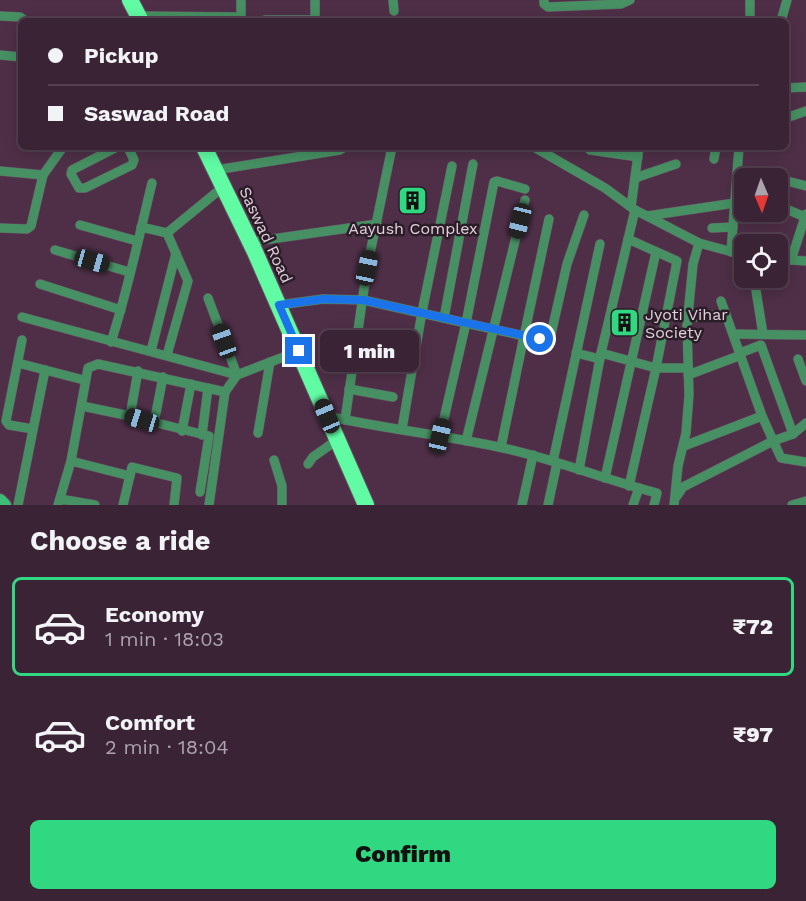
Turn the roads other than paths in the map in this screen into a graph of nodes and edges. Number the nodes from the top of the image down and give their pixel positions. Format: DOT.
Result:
graph roads {
  1 [pos="130,0"];
  2 [pos="241,0"];
  3 [pos="315,0"];
  4 [pos="393,0"];
  5 [pos="544,0"];
  6 [pos="630,0"];
  7 [pos="750,0"];
  8 [pos="787,0"];
  9 [pos="394,10"];
  10 [pos="0,16"];
  11 [pos="21,18"];
  12 [pos="139,18"];
  13 [pos="190,18"];
  14 [pos="315,18"];
  15 [pos="750,18"];
  16 [pos="782,18"];
  17 [pos="0,56"];
  18 [pos="18,57"];
  19 [pos="806,87"];
  20 [pos="789,88"];
  21 [pos="806,111"];
  22 [pos="789,117"];
  23 [pos="61,150"];
  24 [pos="111,150"];
  25 [pos="129,150"];
  26 [pos="206,150"];
  27 [pos="340,150"];
  28 [pos="391,150"];
  29 [pos="539,150"];
  30 [pos="591,150"];
  31 [pos="716,150"];
  32 [pos="739,150"];
  33 [pos="296,152"];
  34 [pos="638,152"];
  35 [pos="714,159"];
  36 [pos="473,164"];
  37 [pos="676,164"];
  38 [pos="452,166"];
  39 [pos="738,168"];
  40 [pos="216,170"];
  41 [pos="0,171"];
  42 [pos="43,175"];
  43 [pos="635,178"];
  44 [pos="152,183"];
  45 [pos="806,186"];
  46 [pos="223,187"];
  47 [pos="525,189"];
  48 [pos="525,200"];
  49 [pos="734,203"];
  50 [pos="633,209"];
  51 [pos="584,215"];
  52 [pos="734,215"];
  53 [pos="806,215"];
  54 [pos="647,216"];
  55 [pos="549,219"];
  56 [pos="376,224"];
  57 [pos="80,225"];
  58 [pos="141,227"];
  59 [pos="733,227"];
  60 [pos="0,228"];
  61 [pos="712,228"];
  62 [pos="167,232"];
  63 [pos="803,234"];
  64 [pos="628,239"];
  65 [pos="136,241"];
  66 [pos="250,242"];
  67 [pos="699,243"];
  68 [pos="600,244"];
  69 [pos="55,250"];
  70 [pos="656,252"];
  71 [pos="731,252"];
  72 [pos="176,253"];
  73 [pos="734,253"];
  74 [pos="788,260"];
  75 [pos="791,260"];
  76 [pos="806,261"];
  77 [pos="129,272"];
  78 [pos="40,284"];
  79 [pos="756,288"];
  80 [pos="208,298"];
  81 [pos="363,300"];
  82 [pos="722,301"];
  83 [pos="279,305"];
  84 [pos="121,310"];
  85 [pos="422,312"];
  86 [pos="726,314"];
  87 [pos="21,317"];
  88 [pos="444,318"];
  89 [pos="688,318"];
  90 [pos="466,323"];
  91 [pos="494,329"];
  92 [pos="734,334"];
  93 [pos="763,334"];
  94 [pos="806,334"];
  95 [pos="524,336"];
  96 [pos="22,340"];
  97 [pos="111,342"];
  98 [pos="151,351"];
  99 [pos="299,351"];
  100 [pos="576,353"];
  101 [pos="740,354"];
  102 [pos="167,355"];
  103 [pos="600,356"];
  104 [pos="798,359"];
  105 [pos="270,362"];
  106 [pos="630,362"];
  107 [pos="18,363"];
  108 [pos="656,368"];
  109 [pos="45,370"];
  110 [pos="138,371"];
  111 [pos="688,372"];
  112 [pos="237,375"];
  113 [pos="163,377"];
  114 [pos="80,379"];
  115 [pos="806,381"];
  116 [pos="191,384"];
  117 [pos="208,388"];
  118 [pos="349,389"];
  119 [pos="225,392"];
  120 [pos="393,397"];
  121 [pos="82,406"];
  122 [pos="130,416"];
  123 [pos="327,416"];
  124 [pos="762,416"];
  125 [pos="345,420"];
  126 [pos="154,423"];
  127 [pos="806,423"];
  128 [pos="33,429"];
  129 [pos="402,429"];
  130 [pos="182,431"];
  131 [pos="258,433"];
  132 [pos="793,434"];
  133 [pos="202,435"];
  134 [pos="440,436"];
  135 [pos="337,440"];
  136 [pos="466,441"];
  137 [pos="774,441"];
  138 [pos="684,446"];
  139 [pos="501,447"];
  140 [pos="533,455"];
  141 [pos="274,460"];
  142 [pos="71,461"];
  143 [pos="555,462"];
  144 [pos="806,462"];
  145 [pos="308,464"];
  146 [pos="579,470"];
  147 [pos="130,476"];
  148 [pos="605,478"];
  149 [pos="634,487"];
  150 [pos="200,492"];
  151 [pos="0,500"];
  152 [pos="675,501"];
  153 [pos="806,501"];
  154 [pos="59,502"];
  155 [pos="5,505"];
  156 [pos="18,505"];
  157 [pos="95,505"];
  158 [pos="123,505"];
  159 [pos="174,505"];
  160 [pos="209,505"];
  161 [pos="282,505"];
  162 [pos="366,505"];
  163 [pos="522,505"];
  164 [pos="548,505"];
  165 [pos="633,505"];
  166 [pos="654,505"];
  167 [pos="792,505"];
  1 -- 12 [label="highway"];
  2 -- 13 [label="street"];
  3 -- 14 [label="street"];
  4 -- 9 [label="street"];
  5 -- 6 [label="street"];
  7 -- 15 [label="street"];
  8 -- 16 [label="street"];
  10 -- 11 [label="street"];
  17 -- 18 [label="street"];
  19 -- 20 [label="street"];
  21 -- 22 [label="street"];
  23 -- 42 [label="street"];
  24 -- 25 [label="street"];
  26 -- 40 [label="highway, Saswad Road"];
  27 -- 33 [label="street"];
  28 -- 56 [label="street"];
  29 -- 50 [label="street"];
  30 -- 34 [label="street"];
  31 -- 35 [label="street"];
  32 -- 39 [label="street"];
  33 -- 40 [label="street"];
  34 -- 43 [label="street"];
  36 -- 88 [label="street"];
  37 -- 43 [label="street"];
  38 -- 85 [label="street"];
  40 -- 46 [label="highway, Saswad Road"];
  41 -- 42 [label="street"];
  42 -- 60 [label="street"];
  43 -- 50 [label="street"];
  44 -- 58 [label="street"];
  45 -- 53 [label="street"];
  46 -- 62 [label="street"];
  46 -- 66 [label="highway, Saswad Road"];
  47 -- 90 [label="street"];
  48 -- 91 [label="street"];
  49 -- 54 [label="street"];
  50 -- 54 [label="street"];
  50 -- 64 [label="street"];
  51 -- 95 [label="street"];
  52 -- 59 [label="street"];
  53 -- 63 [label="street"];
  54 -- 67 [label="street"];
  55 -- 95 [label="street"];
  56 -- 66 [label="street"];
  56 -- 81 [label="street"];
  57 -- 65 [label="street"];
  58 -- 62 [label="street"];
  58 -- 65 [label="street"];
  59 -- 61 [label="street"];
  59 -- 71 [label="street"];
  62 -- 72 [label="street"];
  63 -- 75 [label="street"];
  64 -- 70 [label="street"];
  64 -- 103 [label="street"];
  65 -- 77 [label="street"];
  66 -- 83 [label="highway, Saswad Road"];
  67 -- 71 [label="street"];
  67 -- 89 [label="street"];
  68 -- 100 [label="street"];
  69 -- 77 [label="street"];
  70 -- 106 [label="street"];
  70 -- 108 [label="street"];
  71 -- 73 [label="street"];
  72 -- 98 [label="street"];
  72 -- 102 [label="street"];
  74 -- 75 [label="street"];
  75 -- 76 [label="street"];
  77 -- 84 [label="street"];
  78 -- 84 [label="street"];
  79 -- 93 [label="street"];
  80 -- 112 [label="street"];
  81 -- 83 [label="street"];
  81 -- 85 [label="street"];
  81 -- 118 [label="street"];
  82 -- 86 [label="street"];
  83 -- 99 [label="highway, Saswad Road"];
  84 -- 97 [label="street"];
  85 -- 88 [label="street"];
  85 -- 129 [label="street"];
  86 -- 89 [label="street"];
  86 -- 92 [label="street"];
  87 -- 97 [label="street"];
  88 -- 90 [label="street"];
  89 -- 111 [label="street"];
  90 -- 91 [label="street"];
  90 -- 134 [label="street"];
  91 -- 95 [label="street"];
  91 -- 136 [label="street"];
  92 -- 93 [label="street"];
  92 -- 101 [label="street"];
  93 -- 94 [label="street"];
  95 -- 139 [label="street"];
  96 -- 107 [label="street"];
  97 -- 98 [label="street"];
  98 -- 102 [label="street"];
  99 -- 105 [label="street"];
  99 -- 123 [label="highway, Saswad Road"];
  100 -- 103 [label="street"];
  100 -- 143 [label="street"];
  101 -- 111 [label="street"];
  101 -- 124 [label="street"];
  101 -- 132 [label="street"];
  102 -- 112 [label="street"];
  103 -- 106 [label="street"];
  103 -- 146 [label="street"];
  104 -- 115 [label="street"];
  105 -- 112 [label="street"];
  105 -- 131 [label="street"];
  106 -- 108 [label="street"];
  106 -- 148 [label="street"];
  107 -- 109 [label="street"];
  107 -- 128 [label="street"];
  108 -- 111 [label="street"];
  108 -- 149 [label="street"];
  109 -- 114 [label="street"];
  109 -- 128 [label="street"];
  110 -- 113 [label="street"];
  110 -- 121 [label="street"];
  110 -- 122 [label="street"];
  111 -- 138 [label="street"];
  112 -- 119 [label="street"];
  113 -- 116 [label="street"];
  113 -- 126 [label="street"];
  116 -- 117 [label="street"];
  116 -- 130 [label="street"];
  117 -- 119 [label="street"];
  117 -- 133 [label="street"];
  118 -- 120 [label="street"];
  118 -- 125 [label="street"];
  119 -- 160 [label="street"];
  121 -- 122 [label="street"];
  121 -- 142 [label="street"];
  122 -- 126 [label="street"];
  123 -- 125 [label="street"];
  123 -- 135 [label="highway, Saswad Road"];
  124 -- 137 [label="street"];
  124 -- 138 [label="street"];
  125 -- 129 [label="street"];
  126 -- 130 [label="street"];
  127 -- 132 [label="street"];
  128 -- 156 [label="street"];
  129 -- 134 [label="street"];
  130 -- 133 [label="street"];
  132 -- 137 [label="street"];
  133 -- 150 [label="street"];
  134 -- 136 [label="street"];
  135 -- 145 [label="street"];
  135 -- 162 [label="highway, Saswad Road"];
  136 -- 139 [label="street"];
  137 -- 144 [label="street"];
  137 -- 152 [label="street"];
  138 -- 152 [label="street"];
  139 -- 140 [label="street"];
  140 -- 143 [label="street"];
  140 -- 163 [label="street"];
  141 -- 161 [label="street"];
  142 -- 147 [label="street"];
  142 -- 154 [label="street"];
  143 -- 146 [label="street"];
  143 -- 164 [label="street"];
  146 -- 148 [label="street"];
  147 -- 158 [label="street"];
  147 -- 159 [label="street"];
  148 -- 149 [label="street"];
  149 -- 165 [label="street"];
  149 -- 166 [label="street"];
  151 -- 155 [label="street"];
  153 -- 167 [label="street"];
  154 -- 157 [label="street"];
}
